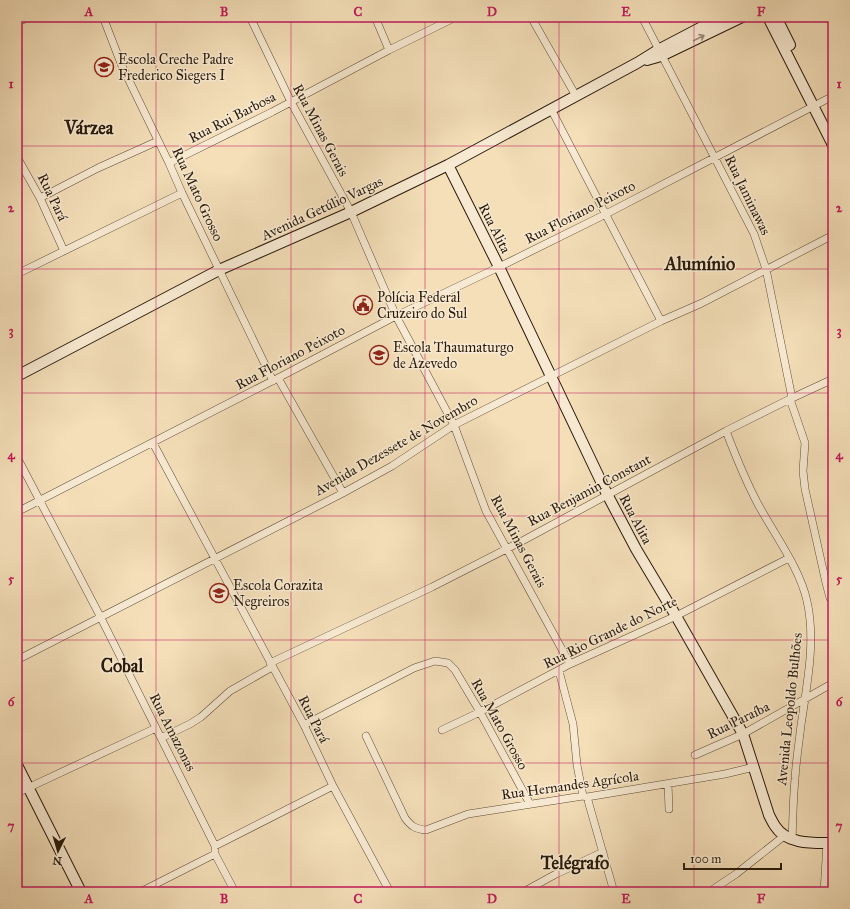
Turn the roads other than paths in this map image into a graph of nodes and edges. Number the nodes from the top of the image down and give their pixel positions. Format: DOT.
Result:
graph roads {
  1 [pos="30,17"];
  2 [pos="103,17"];
  3 [pos="250,17"];
  4 [pos="375,17"];
  5 [pos="456,17"];
  6 [pos="531,17"];
  7 [pos="642,17"];
  8 [pos="721,17"];
  9 [pos="742,17"];
  10 [pos="768,17"];
  11 [pos="776,17"];
  12 [pos="17,22"];
  13 [pos="711,27"];
  14 [pos="389,50"];
  15 [pos="660,53"];
  16 [pos="576,96"];
  17 [pos="833,96"];
  18 [pos="291,102"];
  19 [pos="817,105"];
  20 [pos="551,109"];
  21 [pos="833,131"];
  22 [pos="158,141"];
  23 [pos="833,145"];
  24 [pos="17,157"];
  25 [pos="715,158"];
  26 [pos="169,163"];
  27 [pos="448,165"];
  28 [pos="182,193"];
  29 [pos="40,198"];
  30 [pos="350,212"];
  31 [pos="606,214"];
  32 [pos="833,235"];
  33 [pos="64,251"];
  34 [pos="499,267"];
  35 [pos="766,269"];
  36 [pos="219,270"];
  37 [pos="17,274"];
  38 [pos="396,316"];
  39 [pos="661,321"];
  40 [pos="17,376"];
  41 [pos="552,376"];
  42 [pos="833,379"];
  43 [pos="276,380"];
  44 [pos="791,398"];
  45 [pos="454,425"];
  46 [pos="726,432"];
  47 [pos="153,443"];
  48 [pos="17,457"];
  49 [pos="343,493"];
  50 [pos="607,494"];
  51 [pos="39,500"];
  52 [pos="17,512"];
  53 [pos="507,548"];
  54 [pos="214,558"];
  55 [pos="789,558"];
  56 [pos="833,602"];
  57 [pos="100,616"];
  58 [pos="676,616"];
  59 [pos="17,660"];
  60 [pos="570,664"];
  61 [pos="271,665"];
  62 [pos="558,671"];
  63 [pos="833,683"];
  64 [pos="805,699"];
  65 [pos="480,712"];
  66 [pos="304,725"];
  67 [pos="156,728"];
  68 [pos="442,730"];
  69 [pos="743,734"];
  70 [pos="366,736"];
  71 [pos="161,738"];
  72 [pos="695,755"];
  73 [pos="17,765"];
  74 [pos="754,767"];
  75 [pos="668,784"];
  76 [pos="333,786"];
  77 [pos="28,788"];
  78 [pos="17,793"];
  79 [pos="585,796"];
  80 [pos="530,804"];
  81 [pos="669,809"];
  82 [pos="788,838"];
  83 [pos="830,843"];
  84 [pos="215,846"];
  85 [pos="603,852"];
  86 [pos="215,854"];
  87 [pos="81,892"];
  88 [pos="140,892"];
  89 [pos="235,892"];
  90 [pos="390,892"];
  91 [pos="523,892"];
  92 [pos="614,892"];
  93 [pos="710,892"];
  94 [pos="824,892"];
  1 -- 12 [label="street"];
  2 -- 22 [label="street, Rua Mato Grosso"];
  3 -- 18 [label="street, Rua Minas Gerais"];
  4 -- 14 [label="street"];
  5 -- 14 [label="street, Rua Rui Barbosa"];
  6 -- 16 [label="street"];
  7 -- 15 [label="street, Rua Jaminawas"];
  8 -- 13 [label="street, Avenida Getúlio Vargas"];
  9 -- 13 [label="street, Avenida Getúlio Vargas"];
  10 -- 19 [label="street"];
  11 -- 19 [label="street"];
  13 -- 15 [label="street, Avenida Getúlio Vargas"];
  14 -- 18 [label="street, Rua Rui Barbosa"];
  15 -- 16 [label="street, Avenida Getúlio Vargas"];
  15 -- 25 [label="street, Rua Jaminawas"];
  16 -- 20 [label="street, Avenida Getúlio Vargas"];
  17 -- 19 [label="street, Rua Floriano Peixoto"];
  18 -- 26 [label="street, Rua Rui Barbosa"];
  18 -- 30 [label="street, Rua Minas Gerais"];
  19 -- 21 [label="street"];
  19 -- 23 [label="street"];
  19 -- 25 [label="street, Rua Floriano Peixoto"];
  20 -- 27 [label="street, Avenida Getúlio Vargas"];
  20 -- 31 [label="street"];
  22 -- 26 [label="street, Rua Mato Grosso"];
  22 -- 29 [label="street"];
  24 -- 29 [label="street, Rua Pará"];
  25 -- 31 [label="street, Rua Floriano Peixoto"];
  25 -- 35 [label="street, Rua Jaminawas"];
  26 -- 28 [label="street, Rua Mato Grosso"];
  27 -- 30 [label="street, Avenida Getúlio Vargas"];
  27 -- 34 [label="street, Rua Alita"];
  28 -- 33 [label="street"];
  28 -- 36 [label="street, Rua Mato Grosso"];
  29 -- 33 [label="street, Rua Pará"];
  30 -- 36 [label="street, Avenida Getúlio Vargas"];
  30 -- 38 [label="street, Rua Minas Gerais"];
  31 -- 34 [label="street, Rua Floriano Peixoto"];
  31 -- 39 [label="street"];
  32 -- 35 [label="street, Avenida Dezessete de Novembro"];
  33 -- 37 [label="street"];
  34 -- 38 [label="street, Rua Floriano Peixoto"];
  34 -- 41 [label="street, Rua Alita"];
  35 -- 39 [label="street, Avenida Dezessete de Novembro"];
  35 -- 44 [label="street, Rua Jaminawas"];
  36 -- 40 [label="street, Avenida Getúlio Vargas"];
  36 -- 43 [label="street, Rua Mato Grosso"];
  38 -- 43 [label="street, Rua Floriano Peixoto"];
  38 -- 45 [label="street, Rua Minas Gerais"];
  39 -- 41 [label="street, Avenida Dezessete de Novembro"];
  41 -- 45 [label="street, Avenida Dezessete de Novembro"];
  41 -- 50 [label="street, Rua Alita"];
  42 -- 44 [label="street, Rua Benjamin Constant"];
  43 -- 47 [label="street, Rua Floriano Peixoto"];
  43 -- 49 [label="street, Rua Mato Grosso"];
  44 -- 46 [label="street, Rua Benjamin Constant"];
  44 -- 56 [label="street, Rua Jaminawas"];
  45 -- 49 [label="street, Avenida Dezessete de Novembro"];
  45 -- 53 [label="street, Rua Minas Gerais"];
  46 -- 50 [label="street, Rua Benjamin Constant"];
  46 -- 55 [label="street, Avenida Leopoldo Bulhões"];
  47 -- 51 [label="street, Rua Floriano Peixoto"];
  47 -- 54 [label="street, Rua Pará"];
  48 -- 51 [label="street, Rua Amazonas"];
  49 -- 54 [label="street, Avenida Dezessete de Novembro"];
  50 -- 53 [label="street, Rua Benjamin Constant"];
  50 -- 58 [label="street, Rua Alita"];
  51 -- 52 [label="street, Rua Floriano Peixoto"];
  51 -- 57 [label="street, Rua Amazonas"];
  53 -- 60 [label="street, Rua Minas Gerais"];
  53 -- 61 [label="street, Rua Benjamin Constant"];
  54 -- 57 [label="street, Avenida Dezessete de Novembro"];
  54 -- 61 [label="street, Rua Pará"];
  55 -- 58 [label="street, Rua Rio Grande do Norte"];
  55 -- 64 [label="street, Avenida Leopoldo Bulhões"];
  57 -- 59 [label="street, Avenida Dezessete de Novembro"];
  57 -- 67 [label="street, Rua Amazonas"];
  58 -- 60 [label="street, Rua Rio Grande do Norte"];
  58 -- 69 [label="street, Rua Alita"];
  60 -- 62 [label="street, Rua Rio Grande do Norte"];
  61 -- 66 [label="street, Rua Pará"];
  61 -- 71 [label="street, Rua Benjamin Constant"];
  62 -- 65 [label="street, Rua Rio Grande do Norte"];
  62 -- 79 [label="street"];
  63 -- 64 [label="street, Rua Paraíba"];
  64 -- 69 [label="street, Rua Paraíba"];
  64 -- 82 [label="street, Avenida Leopoldo Bulhões"];
  65 -- 66 [label="street, Rua Mato Grosso"];
  65 -- 68 [label="street, Rua Rio Grande do Norte"];
  65 -- 80 [label="street, Rua Mato Grosso"];
  66 -- 76 [label="street, Rua Pará"];
  67 -- 71 [label="street, Rua Amazonas"];
  67 -- 77 [label="street"];
  69 -- 72 [label="street, Rua Paraíba"];
  69 -- 74 [label="street, Rua Alita"];
  70 -- 80 [label="street, Rua Hernandes Agrícola"];
  71 -- 84 [label="street, Rua Amazonas"];
  73 -- 77 [label="street"];
  74 -- 75 [label="street, Rua Hernandes Agrícola"];
  74 -- 82 [label="street, Rua Alita"];
  75 -- 79 [label="street, Rua Hernandes Agrícola"];
  75 -- 81 [label="street"];
  76 -- 84 [label="street"];
  76 -- 90 [label="street, Rua Pará"];
  77 -- 78 [label="street"];
  77 -- 87 [label="street"];
  79 -- 80 [label="street, Rua Hernandes Agrícola"];
  79 -- 85 [label="street"];
  82 -- 83 [label="street"];
  82 -- 93 [label="street"];
  83 -- 94 [label="street"];
  84 -- 86 [label="street, Rua Amazonas"];
  85 -- 91 [label="street"];
  85 -- 92 [label="street"];
  86 -- 88 [label="street"];
  86 -- 89 [label="street, Rua Amazonas"];
}
